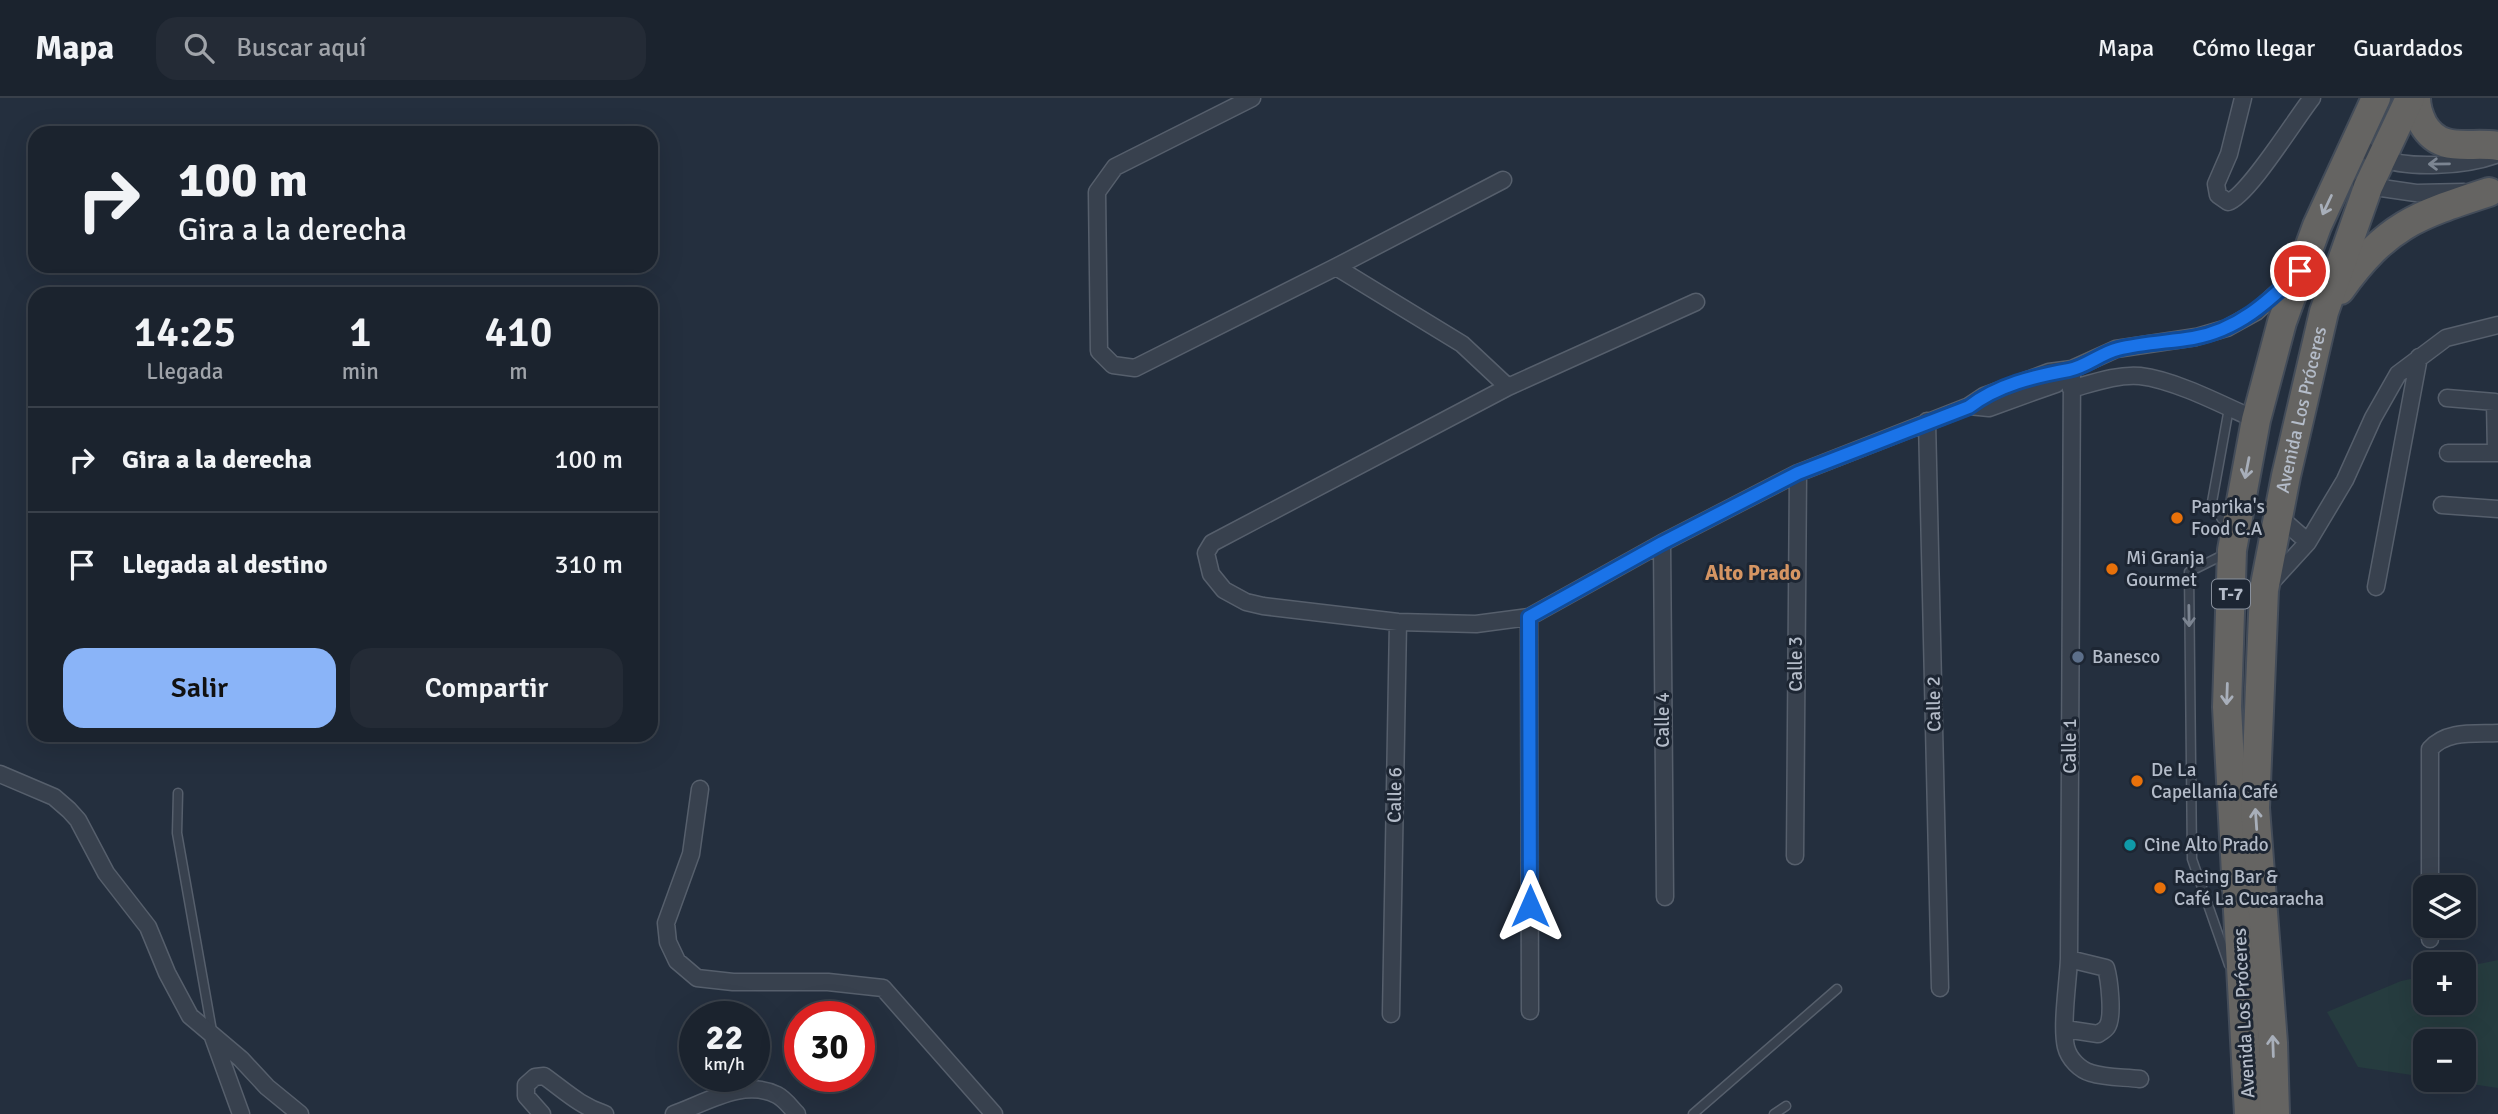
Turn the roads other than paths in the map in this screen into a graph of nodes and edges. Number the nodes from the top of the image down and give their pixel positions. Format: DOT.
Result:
graph roads {
  1 [pos="1252,98"];
  2 [pos="2243,98"];
  3 [pos="2312,98"];
  4 [pos="2376,98"];
  5 [pos="2410,98"];
  6 [pos="2416,98"];
  7 [pos="2354,142"];
  8 [pos="2498,146"];
  9 [pos="2498,154"];
  10 [pos="2379,158"];
  11 [pos="2341,176"];
  12 [pos="1503,180"];
  13 [pos="2368,187"];
  14 [pos="2493,191"];
  15 [pos="1336,267"];
  16 [pos="2300,271"];
  17 [pos="1696,302"];
  18 [pos="2324,312"];
  19 [pos="2498,325"];
  20 [pos="2419,356"];
  21 [pos="2072,369"];
  22 [pos="1508,387"];
  23 [pos="2071,389"];
  24 [pos="2447,398"];
  25 [pos="2229,408"];
  26 [pos="2256,420"];
  27 [pos="1927,421"];
  28 [pos="2448,453"];
  29 [pos="2497,453"];
  30 [pos="1798,473"];
  31 [pos="2442,505"];
  32 [pos="2498,509"];
  33 [pos="2278,516"];
  34 [pos="2235,540"];
  35 [pos="2308,542"];
  36 [pos="1662,543"];
  37 [pos="2376,587"];
  38 [pos="2264,590"];
  39 [pos="1529,617"];
  40 [pos="1398,622"];
  41 [pos="2498,733"];
  42 [pos="0,774"];
  43 [pos="700,789"];
  44 [pos="178,793"];
  45 [pos="1795,856"];
  46 [pos="2430,875"];
  47 [pos="1665,897"];
  48 [pos="2069,960"];
  49 [pos="1940,988"];
  50 [pos="1836,989"];
  51 [pos="2244,1006"];
  52 [pos="1530,1011"];
  53 [pos="1391,1014"];
  54 [pos="2065,1029"];
  55 [pos="212,1034"];
  56 [pos="2140,1079"];
  57 [pos="1786,1106"];
  58 [pos="241,1114"];
  59 [pos="300,1114"];
  60 [pos="542,1114"];
  61 [pos="605,1114"];
  62 [pos="674,1114"];
  63 [pos="797,1114"];
  64 [pos="994,1114"];
  65 [pos="1693,1114"];
  66 [pos="1774,1114"];
  67 [pos="2249,1114"];
  68 [pos="2275,1114"];
  1 -- 15 [label="street"];
  2 -- 3 [label="street"];
  4 -- 7 [label="highway, Avenida Los Próceres / T-7"];
  5 -- 10 [label="highway, Avenida Los Próceres / T-7"];
  6 -- 8 [label="highway"];
  7 -- 10 [label="street"];
  7 -- 11 [label="highway, Avenida Los Próceres / T-7"];
  9 -- 10 [label="street, one-way"];
  10 -- 13 [label="highway, Avenida Los Próceres / T-7"];
  11 -- 13 [label="street"];
  11 -- 16 [label="highway, Avenida Los Próceres / T-7, one-way"];
  12 -- 15 [label="street"];
  13 -- 14 [label="street"];
  13 -- 18 [label="highway, Avenida Los Próceres / T-7"];
  14 -- 18 [label="highway"];
  15 -- 22 [label="street"];
  16 -- 21 [label="street"];
  16 -- 26 [label="highway, Avenida Los Próceres / T-7"];
  17 -- 22 [label="street"];
  18 -- 33 [label="highway, Avenida Los Próceres / T-7"];
  19 -- 20 [label="street"];
  20 -- 35 [label="street"];
  20 -- 37 [label="street"];
  21 -- 23 [label="street, Calle 1"];
  21 -- 27 [label="street"];
  22 -- 40 [label="street"];
  23 -- 25 [label="street"];
  23 -- 48 [label="street, Calle 1"];
  24 -- 29 [label="street"];
  25 -- 26 [label="street"];
  25 -- 34 [label="lane"];
  26 -- 34 [label="highway, Avenida Los Próceres / T-7, one-way"];
  27 -- 30 [label="street"];
  27 -- 49 [label="street, Calle 2"];
  28 -- 29 [label="street"];
  30 -- 36 [label="street"];
  30 -- 45 [label="street, Calle 3"];
  31 -- 32 [label="street"];
  33 -- 35 [label="street"];
  33 -- 38 [label="highway, Avenida Los Próceres / T-7"];
  34 -- 51 [label="highway, Avenida Los Próceres / T-7, one-way"];
  34 -- 51 [label="lane, one-way"];
  35 -- 38 [label="street"];
  36 -- 39 [label="street"];
  36 -- 47 [label="street, Calle 4"];
  68 -- 38 [label="highway, Avenida Los Próceres / T-7, one-way"];
  39 -- 40 [label="street"];
  39 -- 52 [label="street"];
  40 -- 53 [label="street, Calle 6"];
  41 -- 46 [label="street"];
  42 -- 55 [label="street"];
  43 -- 64 [label="street"];
  44 -- 55 [label="lane"];
  48 -- 54 [label="street, Calle 1"];
  48 -- 54 [label="street"];
  50 -- 65 [label="lane"];
  51 -- 67 [label="highway, Avenida Los Próceres / T-7"];
  54 -- 56 [label="street, Calle 1"];
  55 -- 58 [label="street"];
  55 -- 59 [label="street"];
  57 -- 66 [label="lane"];
  60 -- 61 [label="street"];
  62 -- 63 [label="street"];
}
